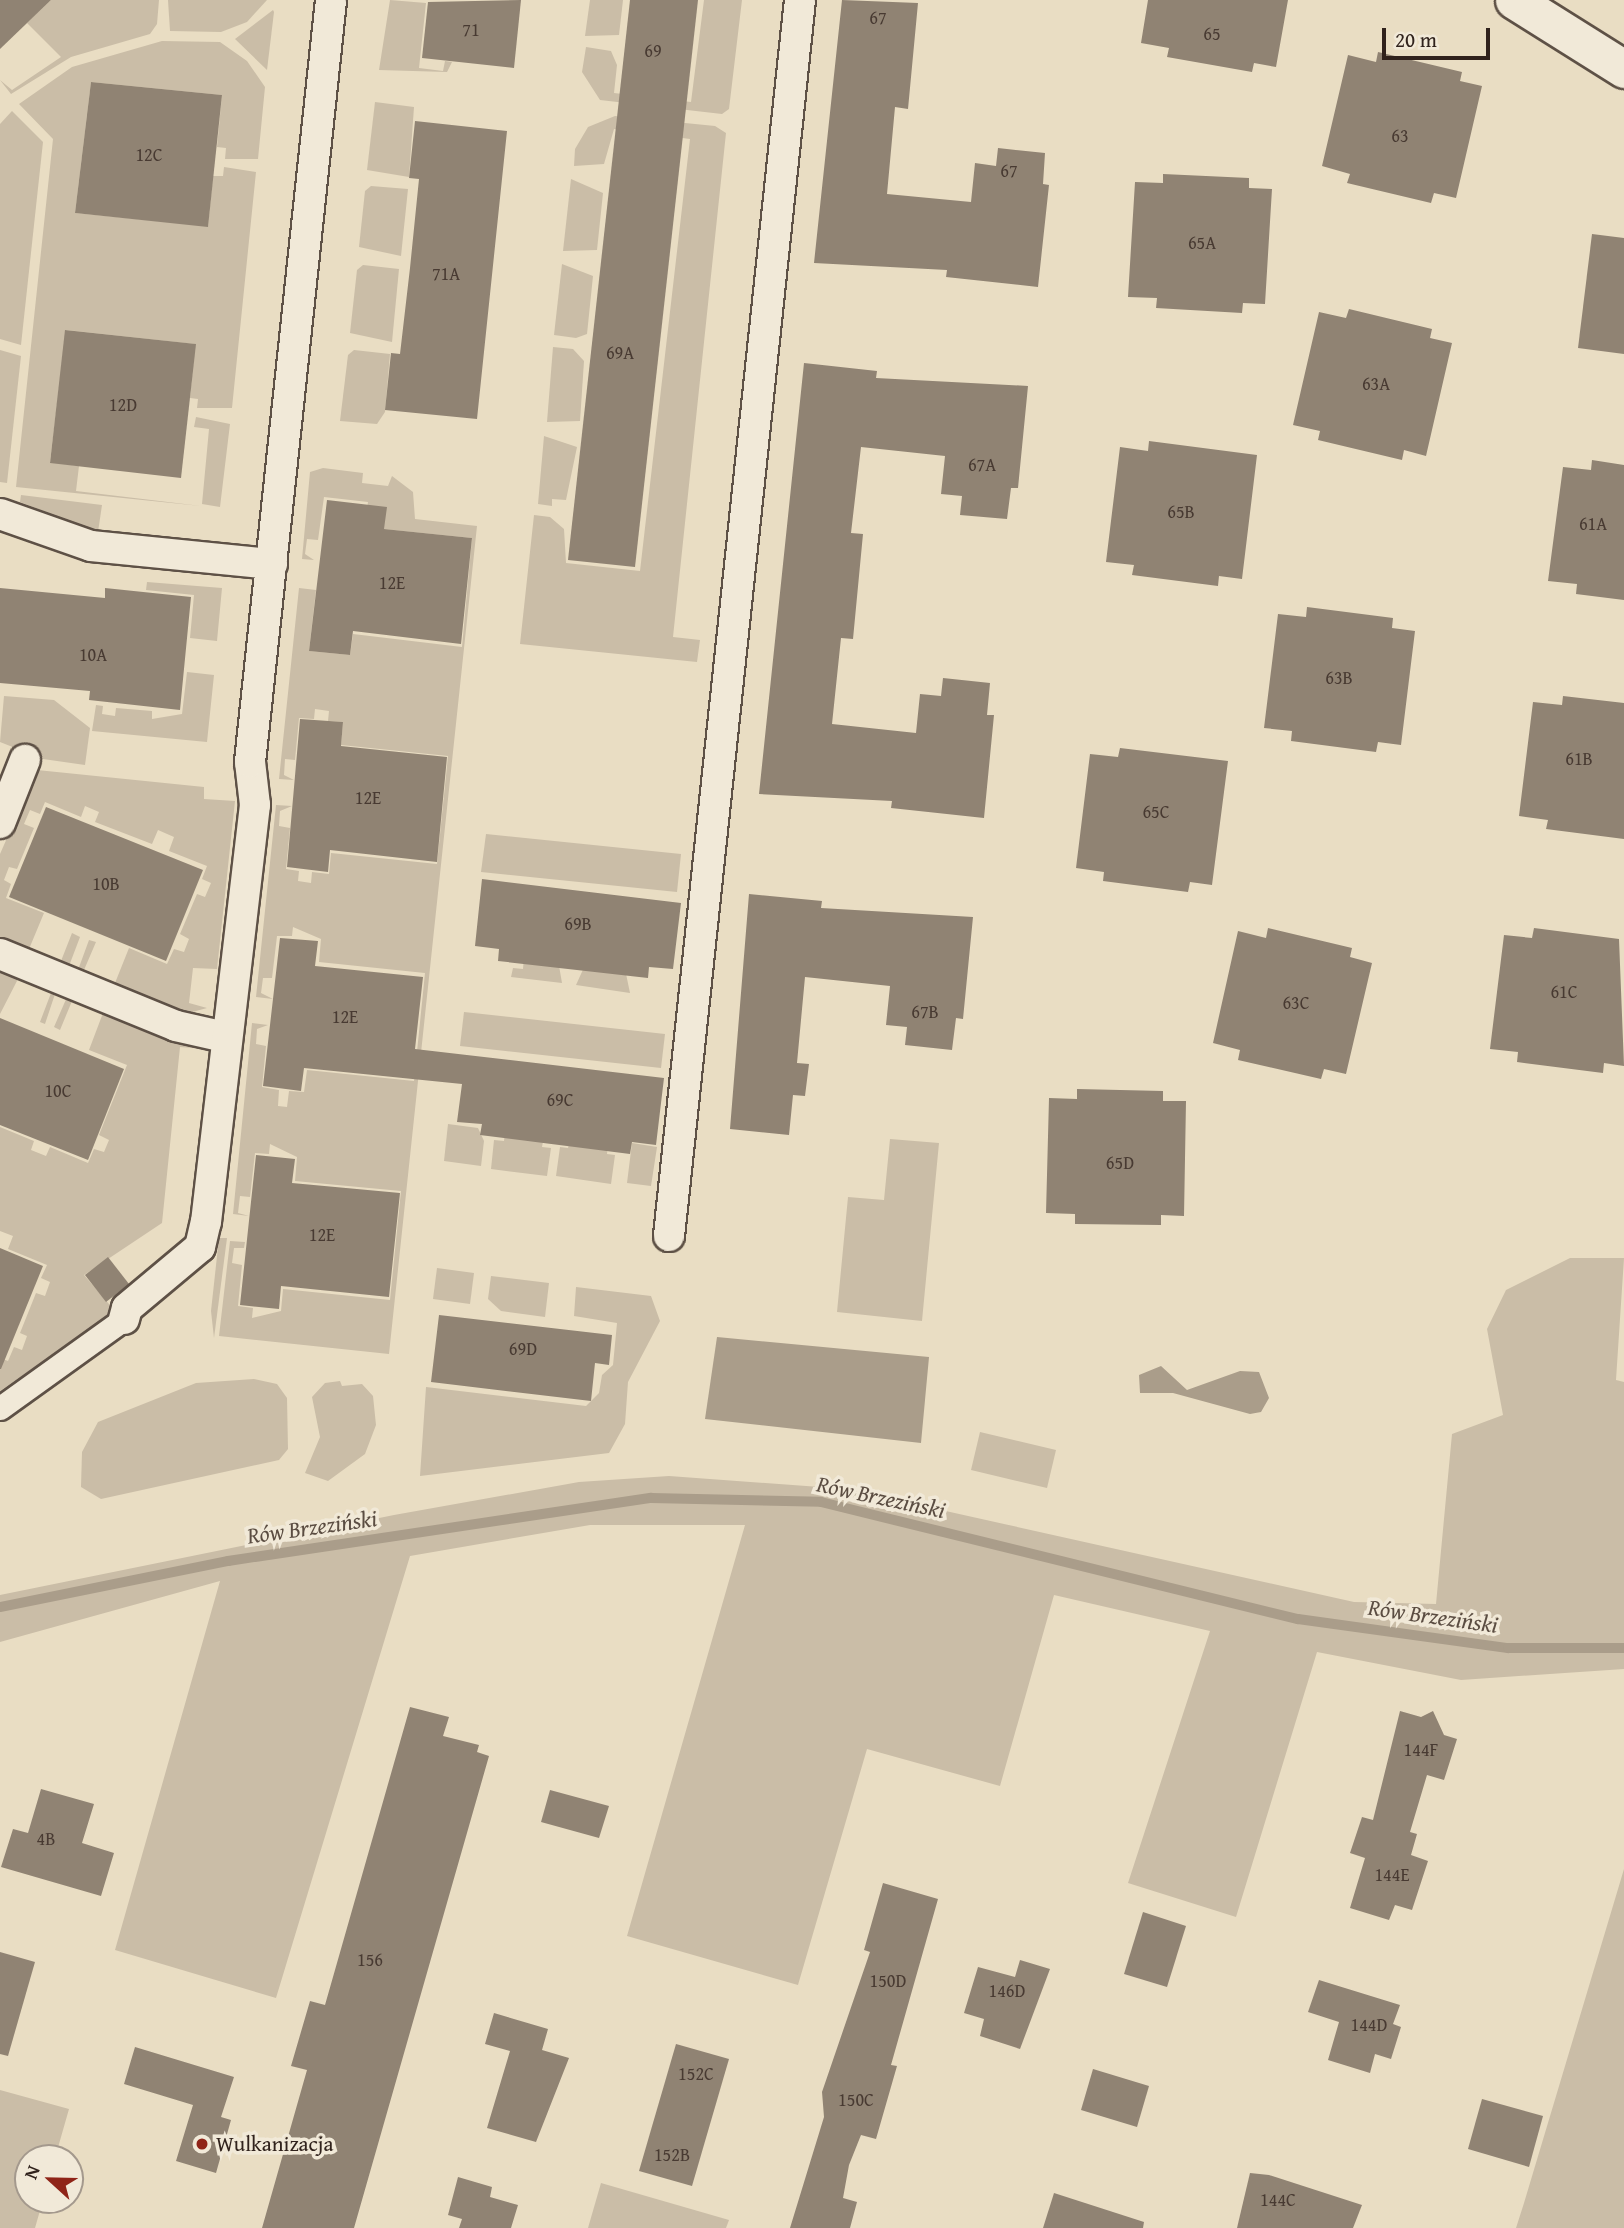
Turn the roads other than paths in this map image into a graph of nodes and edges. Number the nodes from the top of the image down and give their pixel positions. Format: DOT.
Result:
graph roads {
  1 [pos="331,0"];
  2 [pos="800,0"];
  3 [pos="1514,0"];
  4 [pos="1624,69"];
  5 [pos="0,514"];
  6 [pos="272,564"];
  7 [pos="25,760"];
  8 [pos="0,823"];
  9 [pos="0,954"];
  10 [pos="225,1037"];
  11 [pos="669,1236"];
  12 [pos="124,1319"];
  13 [pos="0,1408"];
  1 -- 6 [label="street"];
  2 -- 11 [label="street"];
  3 -- 4 [label="street"];
  5 -- 6 [label="street"];
  6 -- 10 [label="street"];
  7 -- 8 [label="street"];
  9 -- 10 [label="street"];
  10 -- 12 [label="street"];
  12 -- 13 [label="street"];
}
